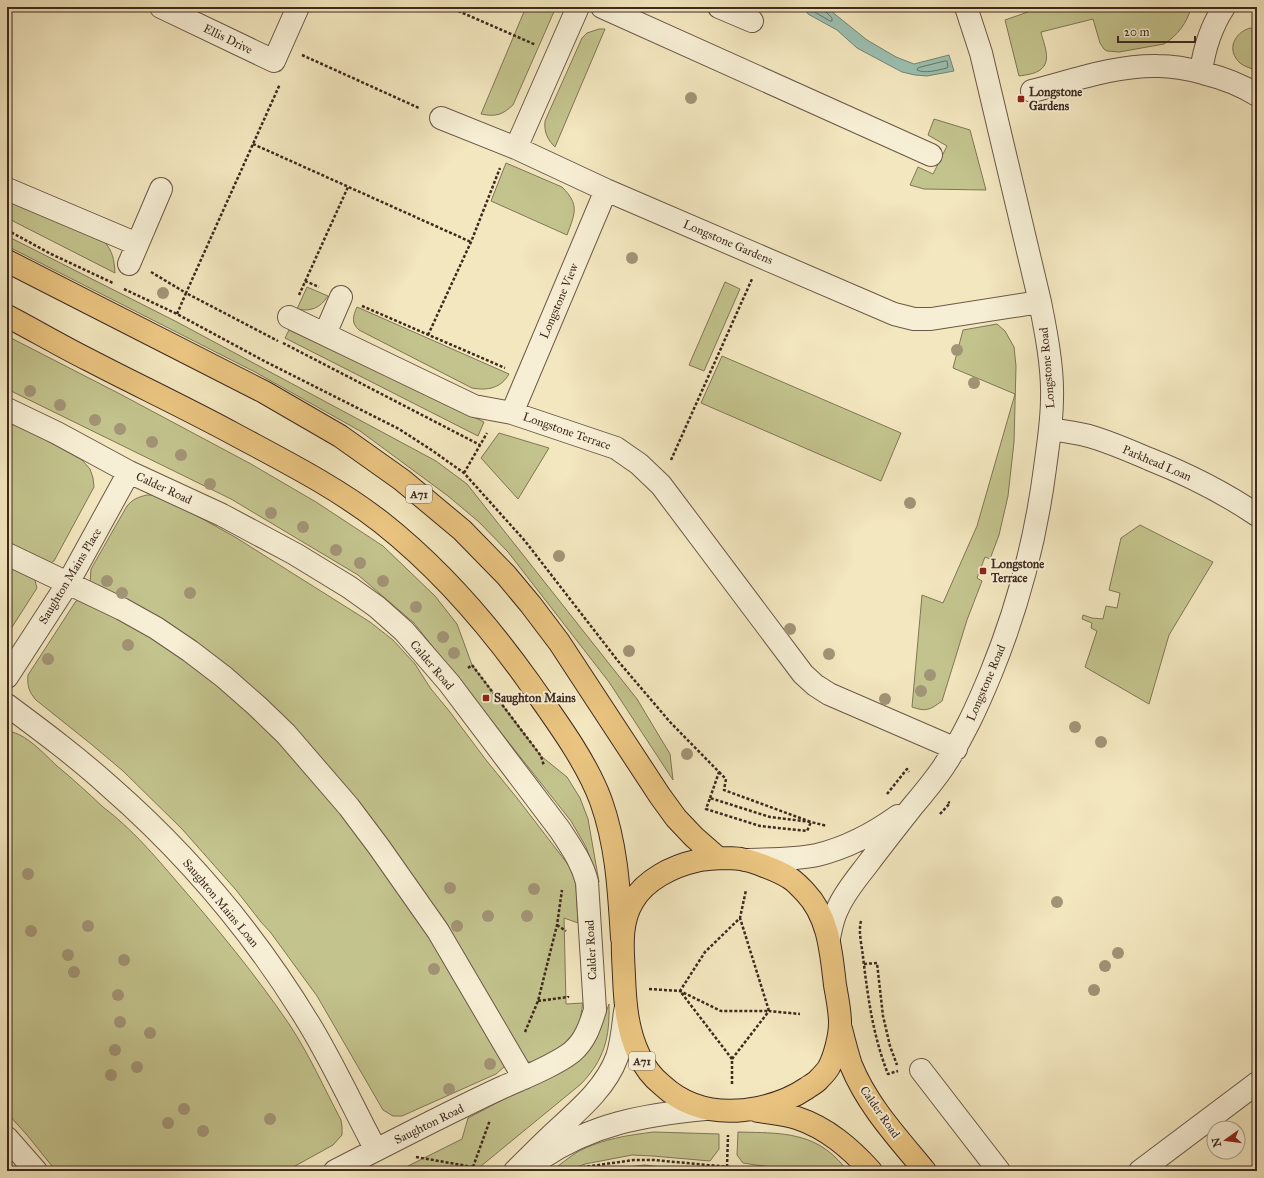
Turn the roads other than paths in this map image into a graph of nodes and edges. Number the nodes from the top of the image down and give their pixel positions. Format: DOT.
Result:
graph roads {
  1 [pos="161,7"];
  2 [pos="298,7"];
  3 [pos="578,7"];
  4 [pos="602,7"];
  5 [pos="719,7"];
  6 [pos="966,7"];
  7 [pos="1224,7"];
  8 [pos="752,21"];
  9 [pos="1201,72"];
  10 [pos="1032,91"];
  11 [pos="1257,95"];
  12 [pos="441,118"];
  13 [pos="516,148"];
  14 [pos="932,155"];
  15 [pos="7,189"];
  16 [pos="161,189"];
  17 [pos="606,190"];
  18 [pos="7,261"];
  19 [pos="341,297"];
  20 [pos="1040,302"];
  21 [pos="7,316"];
  22 [pos="289,317"];
  23 [pos="325,334"];
  24 [pos="7,409"];
  25 [pos="506,412"];
  26 [pos="1051,429"];
  27 [pos="129,472"];
  28 [pos="1257,515"];
  29 [pos="7,554"];
  30 [pos="68,583"];
  31 [pos="7,677"];
  32 [pos="7,706"];
  33 [pos="956,749"];
  34 [pos="913,806"];
  35 [pos="718,858"];
  36 [pos="743,860"];
  37 [pos="622,938"];
  38 [pos="829,938"];
  39 [pos="626,1004"];
  40 [pos="840,1024"];
  41 [pos="921,1070"];
  42 [pos="524,1078"];
  43 [pos="1257,1083"];
  44 [pos="705,1109"];
  45 [pos="749,1110"];
  46 [pos="7,1138"];
  47 [pos="376,1150"];
  48 [pos="36,1171"];
  49 [pos="335,1171"];
  50 [pos="515,1171"];
  51 [pos="520,1171"];
  52 [pos="871,1171"];
  53 [pos="925,1171"];
  54 [pos="999,1171"];
  55 [pos="1140,1171"];
  1 -- 2 [label="street, Ellis Drive"];
  3 -- 13 [label="street"];
  4 -- 14 [label="street"];
  5 -- 8 [label="street"];
  6 -- 20 [label="street, Longstone Road"];
  7 -- 9 [label="street"];
  9 -- 10 [label="street"];
  9 -- 11 [label="street"];
  12 -- 13 [label="street, Longstone Gardens"];
  13 -- 17 [label="street, Longstone Gardens"];
  15 -- 16 [label="street"];
  17 -- 20 [label="street, Longstone Gardens"];
  17 -- 25 [label="street, Longstone View"];
  18 -- 35 [label="main road, A71"];
  19 -- 23 [label="street"];
  20 -- 26 [label="street, Longstone Road"];
  21 -- 37 [label="main road, A71"];
  22 -- 23 [label="street, Longstone Terrace"];
  23 -- 25 [label="street, Longstone Terrace"];
  24 -- 27 [label="street, Calder Road"];
  25 -- 33 [label="street, Longstone Terrace"];
  26 -- 28 [label="street, Parkhead Loan"];
  26 -- 33 [label="street, Longstone Road"];
  27 -- 30 [label="street, Saughton Mains Place"];
  27 -- 42 [label="street, Calder Road"];
  29 -- 30 [label="street"];
  30 -- 31 [label="street, Saughton Mains Place"];
  30 -- 42 [label="street"];
  32 -- 47 [label="street, Saughton Mains Loan"];
  33 -- 34 [label="street, Longstone Road"];
  34 -- 36 [label="street, Longstone Road"];
  34 -- 38 [label="street, Longstone Road"];
  35 -- 36 [label="main road, A71"];
  35 -- 37 [label="main road, A71"];
  36 -- 38 [label="main road, A71"];
  37 -- 39 [label="main road, A71"];
  38 -- 40 [label="main road, A71"];
  39 -- 44 [label="main road, A71"];
  39 -- 50 [label="street"];
  40 -- 45 [label="main road, A71"];
  40 -- 53 [label="main road, Calder Road / A71"];
  41 -- 54 [label="street"];
  42 -- 47 [label="street, Saughton Road"];
  43 -- 55 [label="street"];
  44 -- 45 [label="main road, A71"];
  44 -- 51 [label="street"];
  45 -- 52 [label="main road, A71"];
  46 -- 48 [label="street"];
  47 -- 49 [label="street, Saughton Road"];
}
